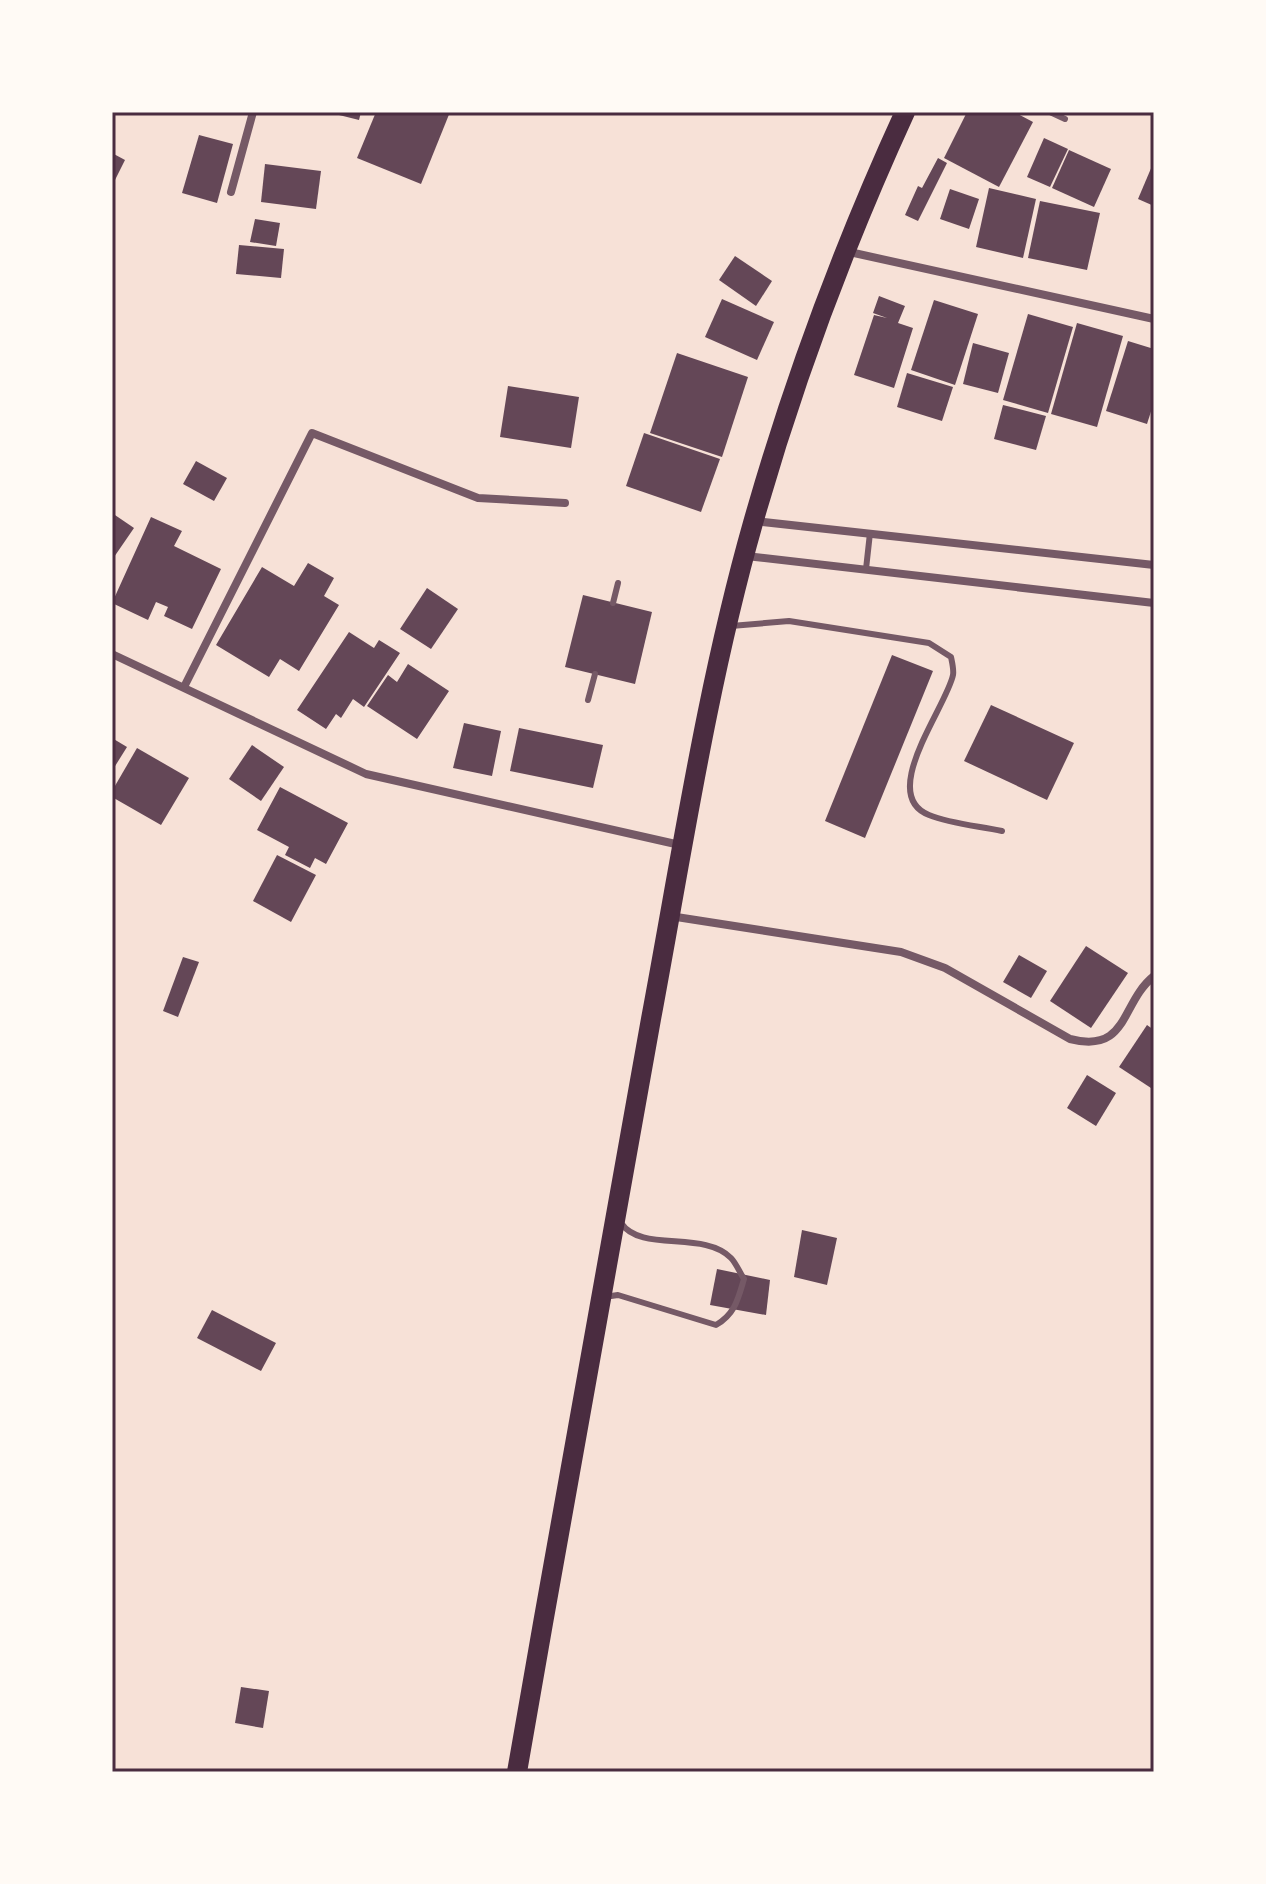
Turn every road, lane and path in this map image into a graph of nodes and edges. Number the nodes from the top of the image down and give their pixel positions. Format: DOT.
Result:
graph roads {
  1 [pos="253,112"];
  2 [pos="905,112"];
  3 [pos="1050,112"];
  4 [pos="1065,119"];
  5 [pos="231,192"];
  6 [pos="844,251"];
  7 [pos="1154,319"];
  8 [pos="565,503"];
  9 [pos="754,521"];
  10 [pos="870,532"];
  11 [pos="745,556"];
  12 [pos="1154,565"];
  13 [pos="866,569"];
  14 [pos="618,583"];
  15 [pos="613,603"];
  16 [pos="1154,603"];
  17 [pos="728,626"];
  18 [pos="112,654"];
  19 [pos="595,674"];
  20 [pos="184,687"];
  21 [pos="588,700"];
  22 [pos="1002,831"];
  23 [pos="681,845"];
  24 [pos="669,916"];
  25 [pos="1154,976"];
  26 [pos="618,1203"];
  27 [pos="601,1297"];
  28 [pos="517,1772"];
  1 -- 5 [label="street"];
  2 -- 6 [label="main road"];
  3 -- 4 [label="lane"];
  6 -- 7 [label="street"];
  6 -- 9 [label="main road"];
  8 -- 20 [label="street"];
  9 -- 10 [label="street"];
  9 -- 11 [label="main road"];
  10 -- 12 [label="street"];
  10 -- 13 [label="lane"];
  11 -- 13 [label="street"];
  11 -- 17 [label="main road"];
  13 -- 16 [label="street"];
  14 -- 15 [label="lane"];
  17 -- 22 [label="lane"];
  17 -- 23 [label="main road"];
  18 -- 20 [label="street"];
  19 -- 21 [label="lane"];
  20 -- 23 [label="street"];
  23 -- 24 [label="main road"];
  24 -- 25 [label="street"];
  24 -- 26 [label="main road"];
  26 -- 27 [label="main road"];
  26 -- 27 [label="lane"];
  27 -- 28 [label="main road"];
}
